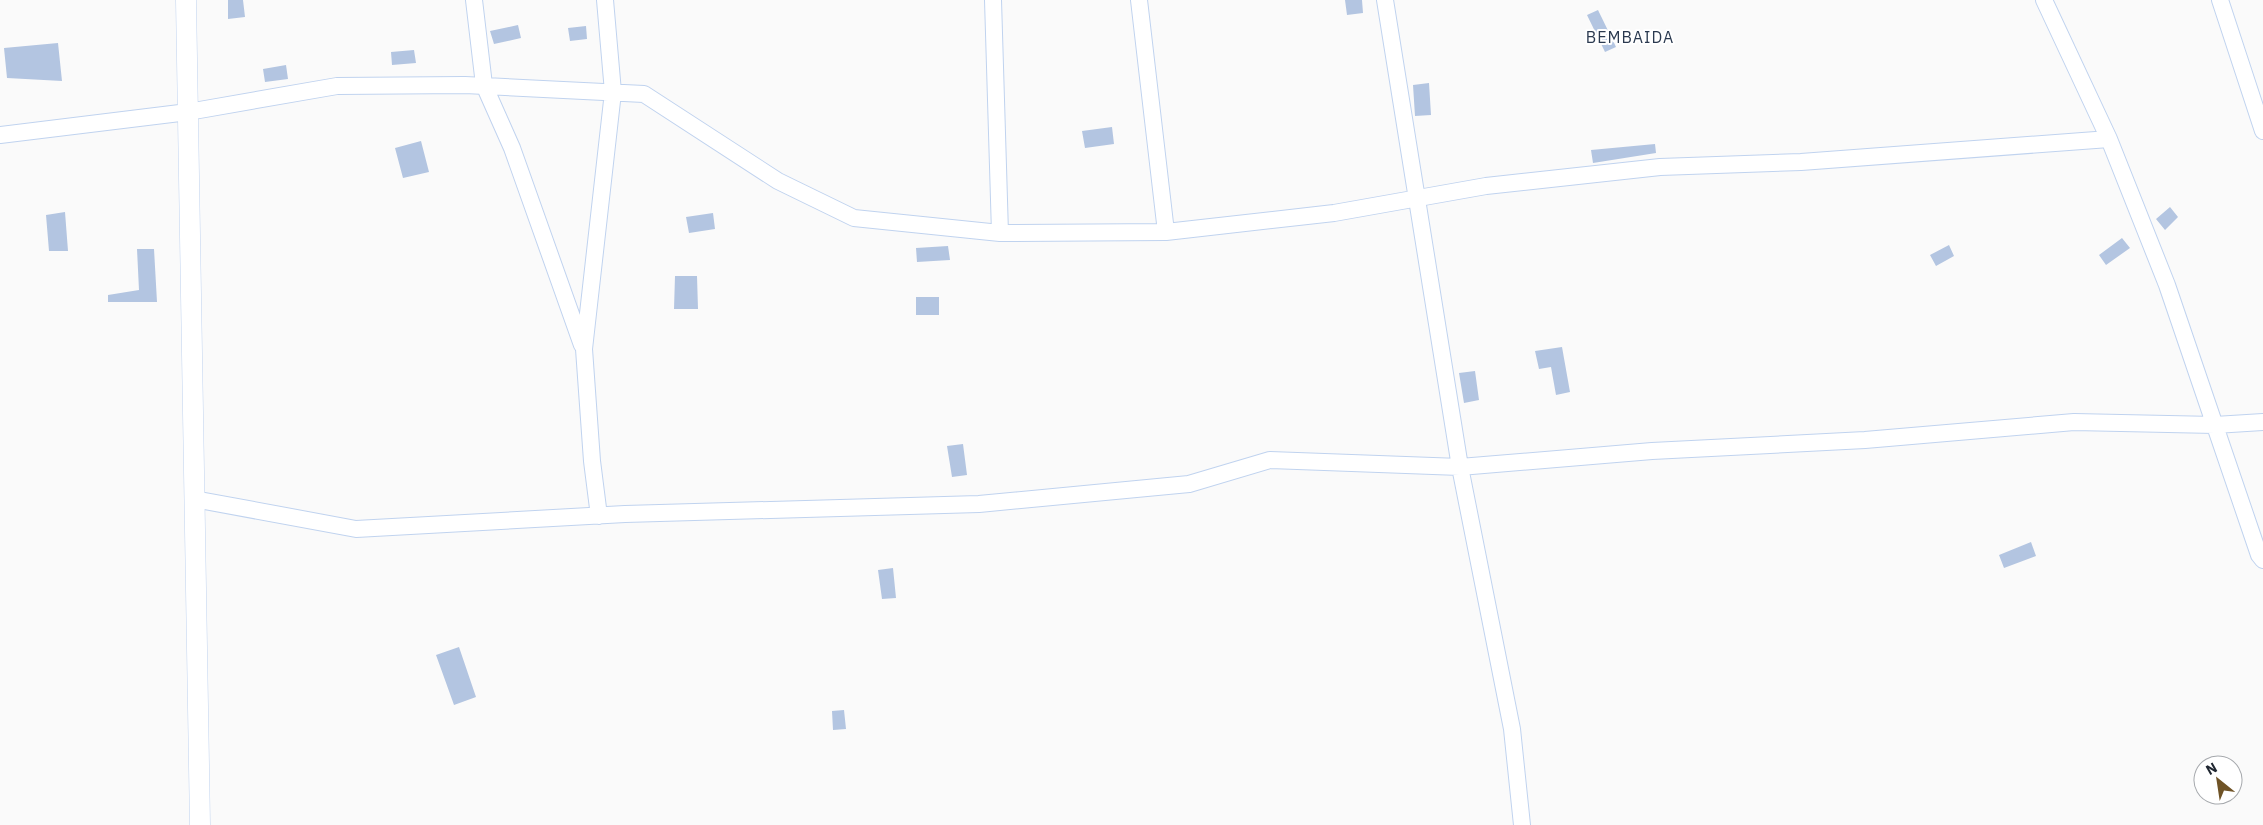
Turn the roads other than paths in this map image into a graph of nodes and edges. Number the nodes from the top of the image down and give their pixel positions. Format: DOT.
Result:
graph roads {
  1 [pos="186,0"];
  2 [pos="474,0"];
  3 [pos="604,0"];
  4 [pos="993,0"];
  5 [pos="1140,0"];
  6 [pos="1384,0"];
  7 [pos="2044,0"];
  8 [pos="2220,0"];
  9 [pos="484,85"];
  10 [pos="613,92"];
  11 [pos="188,112"];
  12 [pos="2263,131"];
  13 [pos="0,135"];
  14 [pos="2109,139"];
  15 [pos="1418,198"];
  16 [pos="1166,232"];
  17 [pos="1000,233"];
  18 [pos="584,349"];
  19 [pos="2263,422"];
  20 [pos="2215,425"];
  21 [pos="1460,467"];
  22 [pos="194,498"];
  23 [pos="599,516"];
  24 [pos="2263,560"];
  25 [pos="200,825"];
  26 [pos="1522,825"];
  1 -- 11 [label="street"];
  2 -- 9 [label="street"];
  3 -- 10 [label="street"];
  4 -- 17 [label="street"];
  5 -- 16 [label="street"];
  6 -- 15 [label="street"];
  7 -- 14 [label="street"];
  8 -- 12 [label="street"];
  9 -- 10 [label="street"];
  9 -- 11 [label="street"];
  9 -- 18 [label="street"];
  10 -- 17 [label="street"];
  10 -- 18 [label="street"];
  11 -- 13 [label="street"];
  11 -- 22 [label="street"];
  14 -- 15 [label="street"];
  14 -- 20 [label="street"];
  15 -- 16 [label="street"];
  15 -- 21 [label="street"];
  16 -- 17 [label="street"];
  18 -- 23 [label="street"];
  19 -- 20 [label="street"];
  20 -- 21 [label="street"];
  20 -- 24 [label="street"];
  21 -- 23 [label="street"];
  21 -- 26 [label="street"];
  22 -- 23 [label="street"];
  22 -- 25 [label="street"];
}
